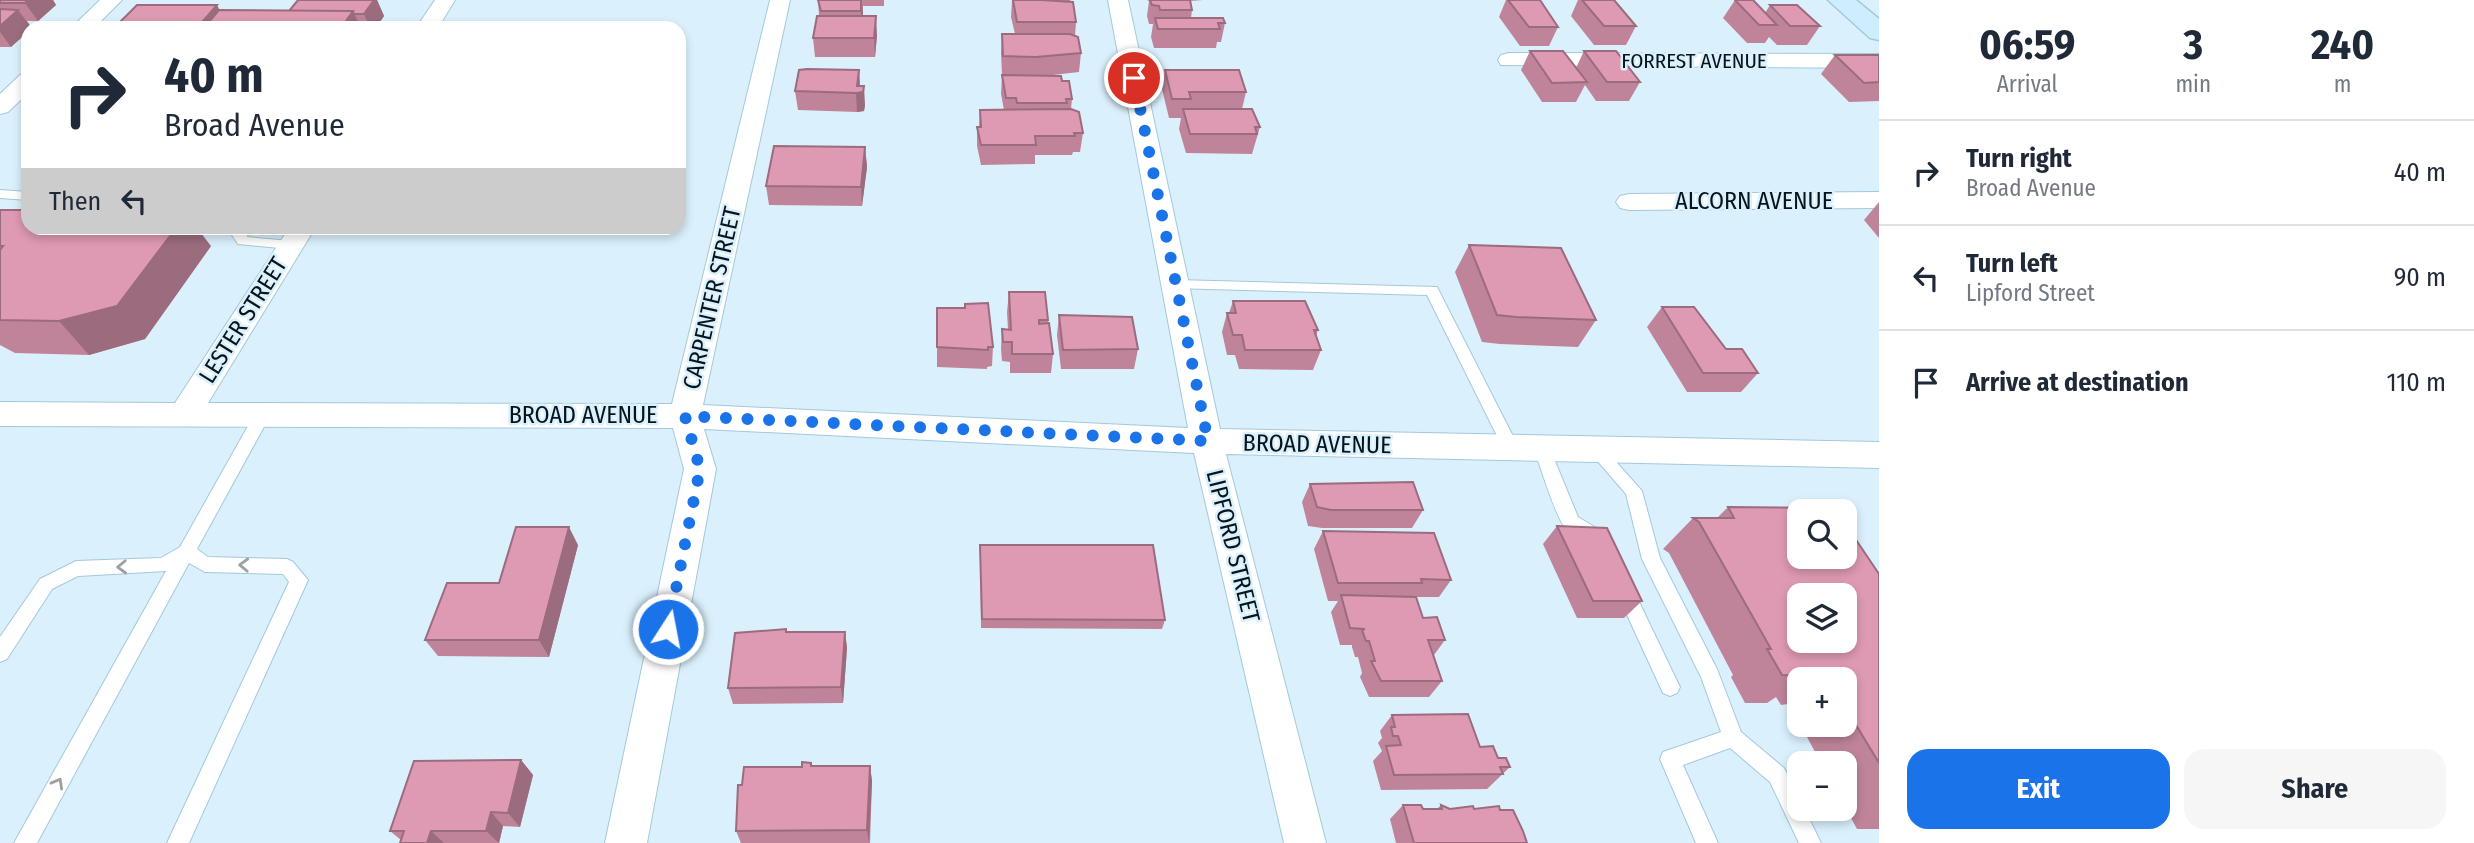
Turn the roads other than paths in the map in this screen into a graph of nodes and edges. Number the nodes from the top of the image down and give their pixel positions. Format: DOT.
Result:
graph roads {
  1 [pos="112,0"];
  2 [pos="445,0"];
  3 [pos="780,0"];
  4 [pos="1118,0"];
  5 [pos="1841,0"];
  6 [pos="90,21"];
  7 [pos="432,21"];
  8 [pos="1879,32"];
  9 [pos="1509,60"];
  10 [pos="1879,61"];
  11 [pos="21,87"];
  12 [pos="0,107"];
  13 [pos="0,194"];
  14 [pos="21,196"];
  15 [pos="1879,200"];
  16 [pos="1629,202"];
  17 [pos="240,235"];
  18 [pos="296,236"];
  19 [pos="1176,285"];
  20 [pos="184,413"];
  21 [pos="0,414"];
  22 [pos="263,414"];
  23 [pos="685,416"];
  24 [pos="1208,441"];
  25 [pos="1527,448"];
  26 [pos="1596,450"];
  27 [pos="1879,455"];
  28 [pos="1602,547"];
  29 [pos="187,552"];
  30 [pos="1615,572"];
  31 [pos="0,653"];
  32 [pos="1670,687"];
  33 [pos="1733,738"];
  34 [pos="25,843"];
  35 [pos="178,843"];
  36 [pos="626,843"];
  37 [pos="1305,843"];
  38 [pos="1707,843"];
  39 [pos="1810,843"];
  1 -- 6 [label="street"];
  2 -- 7 [label="street"];
  3 -- 23 [label="street, CARPENTER STREET"];
  4 -- 19 [label="street, LIPFORD STREET"];
  5 -- 8 [label="main road"];
  9 -- 10 [label="street, FORREST AVENUE"];
  11 -- 12 [label="street"];
  13 -- 14 [label="lane"];
  15 -- 16 [label="street, ALCORN AVENUE"];
  17 -- 18 [label="lane"];
  18 -- 20 [label="street, LESTER STREET"];
  19 -- 24 [label="street, LIPFORD STREET"];
  19 -- 25 [label="lane"];
  20 -- 21 [label="street, BROAD AVENUE"];
  20 -- 22 [label="street, BROAD AVENUE"];
  22 -- 23 [label="street, BROAD AVENUE"];
  22 -- 29 [label="lane"];
  23 -- 24 [label="street, BROAD AVENUE"];
  23 -- 36 [label="street, CARPENTER STREET"];
  24 -- 25 [label="street, BROAD AVENUE"];
  24 -- 37 [label="street, LIPFORD STREET"];
  25 -- 26 [label="street, BROAD AVENUE"];
  25 -- 28 [label="lane"];
  26 -- 27 [label="street, BROAD AVENUE"];
  26 -- 33 [label="lane"];
  29 -- 31 [label="lane, one-way"];
  34 -- 29 [label="lane, one-way"];
  35 -- 29 [label="lane, one-way"];
  30 -- 32 [label="lane"];
  33 -- 38 [label="lane"];
  33 -- 39 [label="lane"];
}
